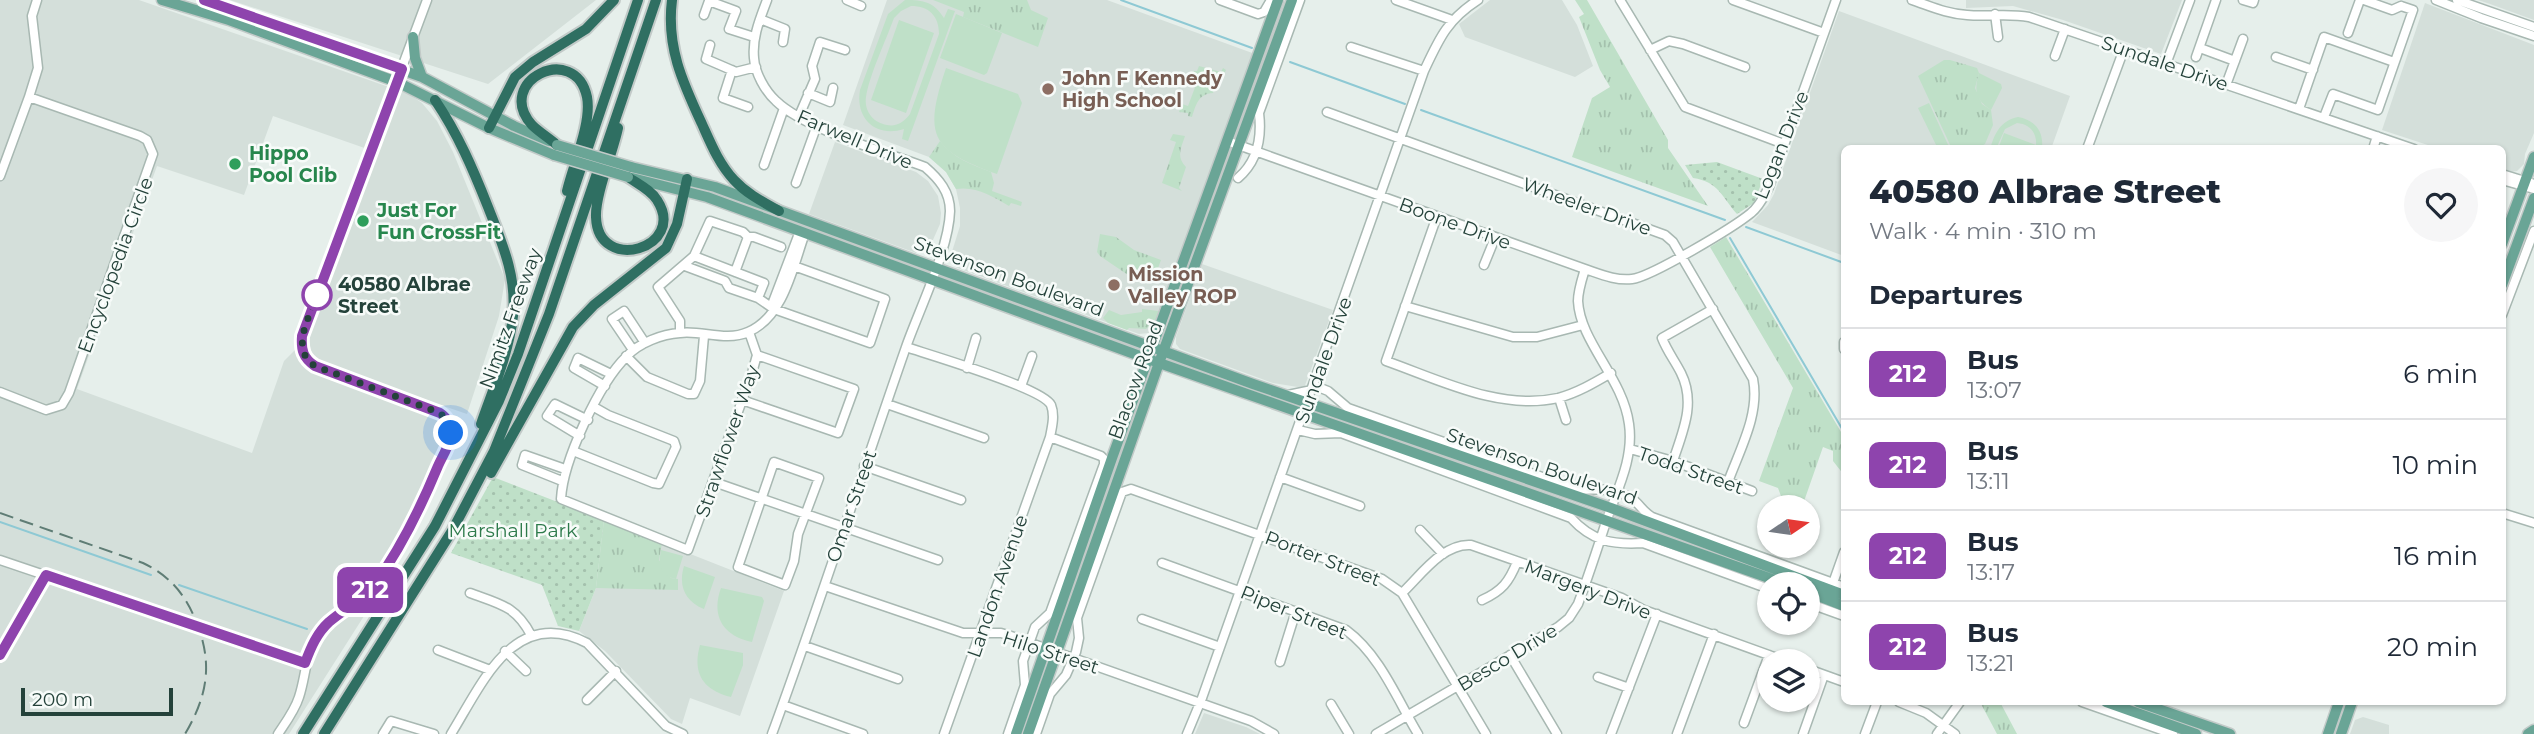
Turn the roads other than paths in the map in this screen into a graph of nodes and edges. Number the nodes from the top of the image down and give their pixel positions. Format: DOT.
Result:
graph roads {
  1 [pos="37,0"];
  2 [pos="162,0"];
  3 [pos="204,0"];
  4 [pos="427,0"];
  5 [pos="614,0"];
  6 [pos="638,0"];
  7 [pos="656,0"];
  8 [pos="672,0"];
  9 [pos="767,0"];
  10 [pos="847,0"];
  11 [pos="1220,0"];
  12 [pos="1271,0"];
  13 [pos="1278,0"];
  14 [pos="1292,0"];
  15 [pos="1300,0"];
  16 [pos="1396,0"];
  17 [pos="1478,0"];
  18 [pos="1620,0"];
  19 [pos="1733,0"];
  20 [pos="1836,0"];
  21 [pos="1912,0"];
  22 [pos="2190,0"];
  23 [pos="2216,0"];
  24 [pos="2243,0"];
  25 [pos="2254,0"];
  26 [pos="2362,0"];
  27 [pos="2436,0"];
  28 [pos="2457,0"];
  29 [pos="178,2"];
  30 [pos="2402,3"];
  31 [pos="861,6"];
  32 [pos="1995,14"];
  33 [pos="704,15"];
  34 [pos="760,19"];
  35 [pos="1452,20"];
  36 [pos="2534,27"];
  37 [pos="2065,29"];
  38 [pos="1824,33"];
  39 [pos="2348,33"];
  40 [pos="2534,36"];
  41 [pos="414,37"];
  42 [pos="754,37"];
  43 [pos="1997,37"];
  44 [pos="2243,39"];
  45 [pos="783,42"];
  46 [pos="710,45"];
  47 [pos="1352,47"];
  48 [pos="2200,48"];
  49 [pos="2123,49"];
  50 [pos="845,50"];
  51 [pos="1650,50"];
  52 [pos="2055,56"];
  53 [pos="2196,57"];
  54 [pos="2276,57"];
  55 [pos="2235,61"];
  56 [pos="2394,62"];
  57 [pos="2166,64"];
  58 [pos="756,67"];
  59 [pos="1745,67"];
  60 [pos="402,69"];
  61 [pos="732,70"];
  62 [pos="2313,70"];
  63 [pos="1424,71"];
  64 [pos="422,77"];
  65 [pos="397,82"];
  66 [pos="2226,85"];
  67 [pos="626,86"];
  68 [pos="833,88"];
  69 [pos="808,93"];
  70 [pos="29,97"];
  71 [pos="435,100"];
  72 [pos="747,107"];
  73 [pos="784,108"];
  74 [pos="2299,109"];
  75 [pos="1327,112"];
  76 [pos="495,116"];
  77 [pos="799,116"];
  78 [pos="2324,117"];
  79 [pos="489,128"];
  80 [pos="821,128"];
  81 [pos="2377,136"];
  82 [pos="1401,139"];
  83 [pos="1227,141"];
  84 [pos="1784,144"];
  85 [pos="1240,145"];
  86 [pos="2088,145"];
  87 [pos="2374,145"];
  88 [pos="2403,145"];
  89 [pos="555,150"];
  90 [pos="1257,150"];
  91 [pos="2534,157"];
  92 [pos="764,165"];
  93 [pos="629,172"];
  94 [pos="0,176"];
  95 [pos="1238,178"];
  96 [pos="2506,181"];
  97 [pos="796,183"];
  98 [pos="2527,183"];
  99 [pos="686,185"];
  100 [pos="2534,189"];
  101 [pos="1380,196"];
  102 [pos="2534,198"];
  103 [pos="779,211"];
  104 [pos="1437,216"];
  105 [pos="1197,224"];
  106 [pos="2534,231"];
  107 [pos="802,232"];
  108 [pos="2506,234"];
  109 [pos="748,237"];
  110 [pos="1496,238"];
  111 [pos="556,243"];
  112 [pos="780,247"];
  113 [pos="1682,255"];
  114 [pos="694,256"];
  115 [pos="794,265"];
  116 [pos="1484,265"];
  117 [pos="685,266"];
  118 [pos="935,267"];
  119 [pos="1194,268"];
  120 [pos="1585,270"];
  121 [pos="735,272"];
  122 [pos="2506,274"];
  123 [pos="931,278"];
  124 [pos="758,298"];
  125 [pos="2506,304"];
  126 [pos="1405,306"];
  127 [pos="774,309"];
  128 [pos="1713,309"];
  129 [pos="1583,325"];
  130 [pos="680,332"];
  131 [pos="749,332"];
  132 [pos="704,336"];
  133 [pos="976,338"];
  134 [pos="645,343"];
  135 [pos="906,346"];
  136 [pos="1153,347"];
  137 [pos="1163,351"];
  138 [pos="630,353"];
  139 [pos="757,355"];
  140 [pos="1032,356"];
  141 [pos="1154,361"];
  142 [pos="967,368"];
  143 [pos="1611,373"];
  144 [pos="611,374"];
  145 [pos="605,386"];
  146 [pos="1021,386"];
  147 [pos="1312,388"];
  148 [pos="0,392"];
  149 [pos="1288,395"];
  150 [pos="1559,398"];
  151 [pos="742,400"];
  152 [pos="1307,402"];
  153 [pos="887,404"];
  154 [pos="594,407"];
  155 [pos="1304,413"];
  156 [pos="588,420"];
  157 [pos="1566,420"];
  158 [pos="1298,430"];
  159 [pos="501,435"];
  160 [pos="580,436"];
  161 [pos="1050,437"];
  162 [pos="984,438"];
  163 [pos="1630,449"];
  164 [pos="573,451"];
  165 [pos="1673,461"];
  166 [pos="467,463"];
  167 [pos="864,466"];
  168 [pos="565,469"];
  169 [pos="1280,478"];
  170 [pos="562,481"];
  171 [pos="714,482"];
  172 [pos="1728,482"];
  173 [pos="476,487"];
  174 [pos="1752,491"];
  175 [pos="1616,493"];
  176 [pos="760,499"];
  177 [pos="961,500"];
  178 [pos="1360,506"];
  179 [pos="1611,508"];
  180 [pos="2506,514"];
  181 [pos="806,515"];
  182 [pos="1607,520"];
  183 [pos="2534,523"];
  184 [pos="843,528"];
  185 [pos="1420,530"];
  186 [pos="1260,534"];
  187 [pos="1601,539"];
  188 [pos="1443,554"];
  189 [pos="0,559"];
  190 [pos="938,560"];
  191 [pos="1841,560"];
  192 [pos="1517,562"];
  193 [pos="1162,563"];
  194 [pos="1757,574"];
  195 [pos="46,575"];
  196 [pos="1833,583"];
  197 [pos="1584,585"];
  198 [pos="1757,585"];
  199 [pos="825,586"];
  200 [pos="1841,586"];
  201 [pos="1240,591"];
  202 [pos="470,593"];
  203 [pos="1402,593"];
  204 [pos="1841,594"];
  205 [pos="1820,597"];
  206 [pos="1482,600"];
  207 [pos="1841,605"];
  208 [pos="1820,607"];
  209 [pos="1296,611"];
  210 [pos="1657,614"];
  211 [pos="1841,615"];
  212 [pos="1142,620"];
  213 [pos="981,633"];
  214 [pos="1714,634"];
  215 [pos="531,635"];
  216 [pos="1029,643"];
  217 [pos="804,646"];
  218 [pos="1220,647"];
  219 [pos="1046,649"];
  220 [pos="438,650"];
  221 [pos="1757,650"];
  222 [pos="505,651"];
  223 [pos="1057,653"];
  224 [pos="0,655"];
  225 [pos="1510,655"];
  226 [pos="1073,659"];
  227 [pos="1280,662"];
  228 [pos="305,663"];
  229 [pos="490,670"];
  230 [pos="526,671"];
  231 [pos="616,671"];
  232 [pos="1820,674"];
  233 [pos="1824,675"];
  234 [pos="1598,677"];
  235 [pos="898,679"];
  236 [pos="1841,681"];
  237 [pos="1459,686"];
  238 [pos="1629,688"];
  239 [pos="1757,688"];
  240 [pos="587,700"];
  241 [pos="1200,704"];
  242 [pos="783,705"];
  243 [pos="1331,705"];
  244 [pos="1876,705"];
  245 [pos="1908,705"];
  246 [pos="1958,705"];
  247 [pos="2091,705"];
  248 [pos="2114,705"];
  249 [pos="2147,705"];
  250 [pos="2338,705"];
  251 [pos="2351,705"];
  252 [pos="1407,716"];
  253 [pos="1744,723"];
  254 [pos="1944,724"];
  255 [pos="666,726"];
  256 [pos="2534,730"];
  257 [pos="278,734"];
  258 [pos="303,734"];
  259 [pos="317,734"];
  260 [pos="324,734"];
  261 [pos="383,734"];
  262 [pos="434,734"];
  263 [pos="451,734"];
  264 [pos="660,734"];
  265 [pos="683,734"];
  266 [pos="772,734"];
  267 [pos="863,734"];
  268 [pos="944,734"];
  269 [pos="1008,734"];
  270 [pos="1016,734"];
  271 [pos="1028,734"];
  272 [pos="1036,734"];
  273 [pos="1187,734"];
  274 [pos="1274,734"];
  275 [pos="1349,734"];
  276 [pos="1376,734"];
  277 [pos="1418,734"];
  278 [pos="1486,734"];
  279 [pos="1557,734"];
  280 [pos="1611,734"];
  281 [pos="1676,734"];
  282 [pos="1803,734"];
  283 [pos="1865,734"];
  284 [pos="1937,734"];
  285 [pos="1955,734"];
  286 [pos="2173,734"];
  287 [pos="2196,734"];
  288 [pos="2230,734"];
  289 [pos="2328,734"];
  290 [pos="2341,734"];
  291 [pos="2528,734"];
  1 -- 70 [label="street"];
  2 -- 29 [label="main road, Stevenson Boulevard"];
  3 -- 60 [label="main road, Stevenson Boulevard"];
  4 -- 41 [label="street"];
  5 -- 76 [label="highway"];
  6 -- 111 [label="highway, Nimitz Freeway"];
  7 -- 67 [label="highway, Nimitz Freeway"];
  8 -- 103 [label="highway"];
  9 -- 34 [label="street, Farwell Drive"];
  10 -- 31 [label="street"];
  11 -- 12 [label="street"];
  13 -- 83 [label="main road, Blacow Road"];
  14 -- 85 [label="main road, Blacow Road"];
  15 -- 90 [label="street"];
  16 -- 35 [label="street"];
  17 -- 35 [label="street, Sundale Drive"];
  18 -- 51 [label="street"];
  19 -- 38 [label="street"];
  20 -- 38 [label="street, Logan Drive"];
  21 -- 32 [label="street, Sundale Drive"];
  22 -- 57 [label="street"];
  23 -- 48 [label="street"];
  24 -- 25 [label="street"];
  26 -- 30 [label="street"];
  26 -- 39 [label="street"];
  27 -- 40 [label="street"];
  28 -- 36 [label="street"];
  29 -- 65 [label="main road, Stevenson Boulevard"];
  30 -- 56 [label="street"];
  32 -- 37 [label="street, Sundale Drive"];
  32 -- 43 [label="street"];
  33 -- 42 [label="street"];
  34 -- 42 [label="street, Farwell Drive"];
  34 -- 45 [label="street"];
  35 -- 63 [label="street, Sundale Drive"];
  37 -- 49 [label="street, Sundale Drive"];
  37 -- 52 [label="street"];
  38 -- 84 [label="street, Logan Drive"];
  41 -- 60 [label="street"];
  41 -- 64 [label="main road"];
  42 -- 58 [label="street, Farwell Drive"];
  44 -- 55 [label="street"];
  46 -- 61 [label="street"];
  47 -- 63 [label="street"];
  48 -- 53 [label="street"];
  48 -- 55 [label="street"];
  49 -- 57 [label="street, Sundale Drive"];
  49 -- 86 [label="street"];
  50 -- 69 [label="street"];
  51 -- 59 [label="street"];
  51 -- 84 [label="street"];
  54 -- 62 [label="street"];
  55 -- 66 [label="street"];
  56 -- 62 [label="street"];
  56 -- 78 [label="street"];
  57 -- 66 [label="street, Sundale Drive"];
  58 -- 61 [label="street"];
  58 -- 73 [label="street, Farwell Drive"];
  60 -- 64 [label="main road, Stevenson Boulevard"];
  60 -- 65 [label="street"];
  61 -- 72 [label="street"];
  62 -- 74 [label="street"];
  63 -- 82 [label="street, Sundale Drive"];
  64 -- 76 [label="main road, Stevenson Boulevard"];
  65 -- 71 [label="main road, Stevenson Boulevard"];
  65 -- 228 [label="street"];
  66 -- 74 [label="street, Sundale Drive"];
  67 -- 93 [label="highway"];
  67 -- 159 [label="highway, Nimitz Freeway"];
  68 -- 69 [label="street"];
  69 -- 77 [label="street"];
  70 -- 94 [label="street"];
  70 -- 148 [label="street, Encyclopedia Circle"];
  71 -- 79 [label="main road, Stevenson Boulevard"];
  71 -- 166 [label="highway"];
  73 -- 77 [label="street, Farwell Drive"];
  73 -- 92 [label="street"];
  74 -- 78 [label="street, Sundale Drive"];
  75 -- 82 [label="street, Wheeler Drive"];
  76 -- 79 [label="highway"];
  76 -- 89 [label="main road, Stevenson Boulevard"];
  77 -- 80 [label="street, Farwell Drive"];
  78 -- 81 [label="street, Sundale Drive"];
  79 -- 89 [label="main road, Stevenson Boulevard"];
  80 -- 97 [label="street"];
  80 -- 118 [label="street, Farwell Drive"];
  81 -- 87 [label="street"];
  81 -- 88 [label="street, Sundale Drive"];
  82 -- 101 [label="street, Sundale Drive"];
  82 -- 113 [label="street, Wheeler Drive"];
  83 -- 85 [label="street, Boone Drive"];
  83 -- 105 [label="main road, Blacow Road"];
  84 -- 113 [label="street, Logan Drive"];
  85 -- 90 [label="street, Boone Drive"];
  85 -- 119 [label="main road, Blacow Road"];
  89 -- 93 [label="main road, Stevenson Boulevard, bridge"];
  89 -- 111 [label="highway"];
  90 -- 95 [label="street"];
  90 -- 101 [label="street, Boone Drive"];
  91 -- 98 [label="main road"];
  93 -- 99 [label="main road, Stevenson Boulevard"];
  96 -- 98 [label="street"];
  98 -- 100 [label="street"];
  98 -- 108 [label="main road"];
  99 -- 103 [label="main road, Stevenson Boulevard"];
  99 -- 107 [label="main road, Stevenson Boulevard"];
  99 -- 173 [label="highway"];
  101 -- 104 [label="street, Boone Drive"];
  101 -- 147 [label="street, Sundale Drive"];
  102 -- 122 [label="main road"];
  103 -- 118 [label="main road, Stevenson Boulevard"];
  104 -- 110 [label="street, Boone Drive"];
  104 -- 126 [label="street"];
  105 -- 119 [label="main road"];
  105 -- 136 [label="main road, Blacow Road"];
  106 -- 125 [label="street"];
  107 -- 115 [label="street"];
  107 -- 123 [label="main road, Stevenson Boulevard"];
  107 -- 127 [label="street"];
  109 -- 112 [label="street"];
  109 -- 114 [label="street"];
  109 -- 121 [label="street"];
  110 -- 116 [label="street"];
  110 -- 120 [label="street, Boone Drive"];
  111 -- 166 [label="highway, Nimitz Freeway"];
  113 -- 120 [label="street, Boone Drive"];
  113 -- 128 [label="street, Wheeler Drive"];
  114 -- 117 [label="street"];
  114 -- 121 [label="street"];
  115 -- 127 [label="street"];
  115 -- 127 [label="street"];
  117 -- 124 [label="street"];
  117 -- 130 [label="street"];
  118 -- 123 [label="street, Farwell Drive"];
  118 -- 136 [label="main road, Stevenson Boulevard"];
  119 -- 137 [label="main road, Blacow Road"];
  120 -- 129 [label="street, Besco Drive"];
  121 -- 124 [label="street"];
  123 -- 135 [label="street, Omar Street"];
  123 -- 141 [label="main road, Stevenson Boulevard"];
  124 -- 127 [label="street"];
  126 -- 129 [label="street"];
  126 -- 150 [label="street"];
  127 -- 131 [label="street"];
  128 -- 165 [label="street"];
  128 -- 172 [label="street, Wheeler Drive"];
  129 -- 143 [label="street, Besco Drive"];
  130 -- 132 [label="street"];
  130 -- 134 [label="street"];
  131 -- 132 [label="street"];
  131 -- 139 [label="street, Strawflower Way"];
  132 -- 138 [label="street"];
  133 -- 142 [label="street"];
  134 -- 138 [label="street"];
  134 -- 138 [label="street"];
  135 -- 142 [label="street"];
  135 -- 153 [label="street, Omar Street"];
  136 -- 137 [label="main road, Stevenson Boulevard"];
  136 -- 141 [label="main road, Blacow Road"];
  137 -- 141 [label="main road, Blacow Road"];
  137 -- 149 [label="main road, Stevenson Boulevard"];
  138 -- 144 [label="street"];
  139 -- 151 [label="street, Strawflower Way"];
  139 -- 151 [label="street"];
  140 -- 146 [label="street"];
  141 -- 155 [label="main road, Stevenson Boulevard"];
  141 -- 219 [label="main road, Blacow Road"];
  141 -- 223 [label="main road, Blacow Road"];
  142 -- 146 [label="street"];
  143 -- 150 [label="street"];
  143 -- 163 [label="street, Besco Drive"];
  144 -- 145 [label="street"];
  144 -- 145 [label="street"];
  145 -- 154 [label="street"];
  146 -- 161 [label="street"];
  147 -- 149 [label="street"];
  147 -- 152 [label="street, Sundale Drive"];
  147 -- 175 [label="street, Stevenson Boulevard"];
  149 -- 152 [label="main road, Stevenson Boulevard"];
  150 -- 157 [label="street"];
  151 -- 171 [label="street, Strawflower Way"];
  152 -- 155 [label="street, Sundale Drive"];
  152 -- 179 [label="main road, Stevenson Boulevard"];
  153 -- 162 [label="street"];
  153 -- 167 [label="street, Omar Street"];
  154 -- 156 [label="street"];
  154 -- 164 [label="street"];
  155 -- 158 [label="street, Sundale Drive"];
  155 -- 182 [label="main road, Stevenson Boulevard"];
  156 -- 160 [label="street"];
  156 -- 160 [label="street"];
  158 -- 169 [label="street, Sundale Drive"];
  158 -- 187 [label="street, Stevenson Boulevard"];
  159 -- 173 [label="highway, Nimitz Freeway"];
  159 -- 259 [label="highway"];
  160 -- 164 [label="street"];
  161 -- 213 [label="street, Landon Avenue"];
  161 -- 216 [label="street, Blacow Road"];
  163 -- 165 [label="street, Todd Street"];
  163 -- 175 [label="street, Besco Drive"];
  164 -- 168 [label="street"];
  165 -- 172 [label="street, Todd Street"];
  166 -- 258 [label="highway, Nimitz Freeway"];
  167 -- 177 [label="street"];
  167 -- 184 [label="street, Omar Street"];
  168 -- 170 [label="street"];
  168 -- 170 [label="street"];
  169 -- 178 [label="street"];
  169 -- 186 [label="street, Sundale Drive"];
  170 -- 171 [label="street, Strawflower Way"];
  171 -- 176 [label="street"];
  172 -- 174 [label="street, Todd Street"];
  173 -- 260 [label="highway, Nimitz Freeway"];
  175 -- 179 [label="street, Besco Drive"];
  175 -- 196 [label="street, Stevenson Boulevard"];
  176 -- 181 [label="street"];
  176 -- 181 [label="street"];
  176 -- 181 [label="street"];
  179 -- 182 [label="street, Besco Drive"];
  179 -- 204 [label="main road, Stevenson Boulevard"];
  180 -- 183 [label="street"];
  181 -- 184 [label="street"];
  182 -- 187 [label="street, Besco Drive"];
  182 -- 194 [label="main road, Stevenson Boulevard"];
  184 -- 190 [label="street"];
  184 -- 199 [label="street, Omar Street"];
  185 -- 188 [label="street"];
  186 -- 201 [label="street, Sundale Drive"];
  186 -- 203 [label="street, Porter Street"];
  186 -- 226 [label="street, Porter Street"];
  187 -- 197 [label="street, Besco Drive"];
  187 -- 198 [label="street, Stevenson Boulevard"];
  188 -- 192 [label="street, Margery Drive"];
  188 -- 203 [label="street"];
  189 -- 195 [label="street"];
  191 -- 196 [label="street"];
  192 -- 197 [label="street, Margery Drive"];
  192 -- 206 [label="street"];
  193 -- 201 [label="street, Piper Street"];
  195 -- 224 [label="street"];
  195 -- 228 [label="street"];
  196 -- 200 [label="street, Stevenson Boulevard"];
  197 -- 210 [label="street, Margery Drive"];
  197 -- 225 [label="street, Besco Drive"];
  199 -- 213 [label="street, Hilo Street"];
  199 -- 217 [label="street, Omar Street"];
  201 -- 209 [label="street, Piper Street"];
  201 -- 218 [label="street, Sundale Drive"];
  202 -- 215 [label="street"];
  203 -- 237 [label="street, Porter Street"];
  205 -- 207 [label="main road"];
  208 -- 211 [label="street"];
  209 -- 227 [label="street"];
  209 -- 252 [label="street, Piper Street"];
  210 -- 214 [label="street, Margery Drive"];
  210 -- 238 [label="street"];
  212 -- 218 [label="street"];
  213 -- 216 [label="street, Hilo Street"];
  213 -- 268 [label="street, Landon Avenue"];
  214 -- 221 [label="street, Margery Drive"];
  214 -- 281 [label="street"];
  215 -- 222 [label="street"];
  215 -- 231 [label="street"];
  216 -- 219 [label="street, Hilo Street"];
  216 -- 269 [label="street, Blacow Road"];
  217 -- 235 [label="street"];
  217 -- 242 [label="street, Omar Street"];
  218 -- 241 [label="street, Sundale Drive"];
  219 -- 223 [label="street, Hilo Street"];
  219 -- 270 [label="main road, Blacow Road"];
  220 -- 229 [label="street"];
  222 -- 229 [label="street"];
  222 -- 230 [label="street"];
  223 -- 226 [label="street, Hilo Street"];
  223 -- 271 [label="main road, Blacow Road"];
  225 -- 237 [label="street, Besco Drive"];
  225 -- 279 [label="street"];
  226 -- 241 [label="street, Hilo Street"];
  226 -- 272 [label="street"];
  228 -- 257 [label="street"];
  229 -- 263 [label="street"];
  231 -- 240 [label="street"];
  231 -- 255 [label="street"];
  232 -- 233 [label="street"];
  233 -- 236 [label="street"];
  233 -- 282 [label="street"];
  234 -- 238 [label="street"];
  237 -- 252 [label="street, Besco Drive"];
  237 -- 278 [label="street, Porter Street"];
  238 -- 280 [label="street"];
  239 -- 253 [label="street"];
  241 -- 273 [label="street, Sundale Drive"];
  241 -- 274 [label="street, Hilo Street"];
  242 -- 266 [label="street, Omar Street"];
  242 -- 267 [label="street"];
  243 -- 275 [label="street"];
  244 -- 283 [label="street"];
  245 -- 254 [label="street"];
  246 -- 254 [label="street"];
  247 -- 286 [label="street"];
  248 -- 287 [label="main road"];
  249 -- 288 [label="main road"];
  250 -- 289 [label="main road"];
  251 -- 290 [label="main road"];
  252 -- 276 [label="street, Besco Drive"];
  252 -- 277 [label="street, Piper Street"];
  254 -- 284 [label="street"];
  254 -- 285 [label="street"];
  255 -- 264 [label="street"];
  255 -- 265 [label="street"];
  256 -- 291 [label="main road"];
  261 -- 262 [label="street"];
}
